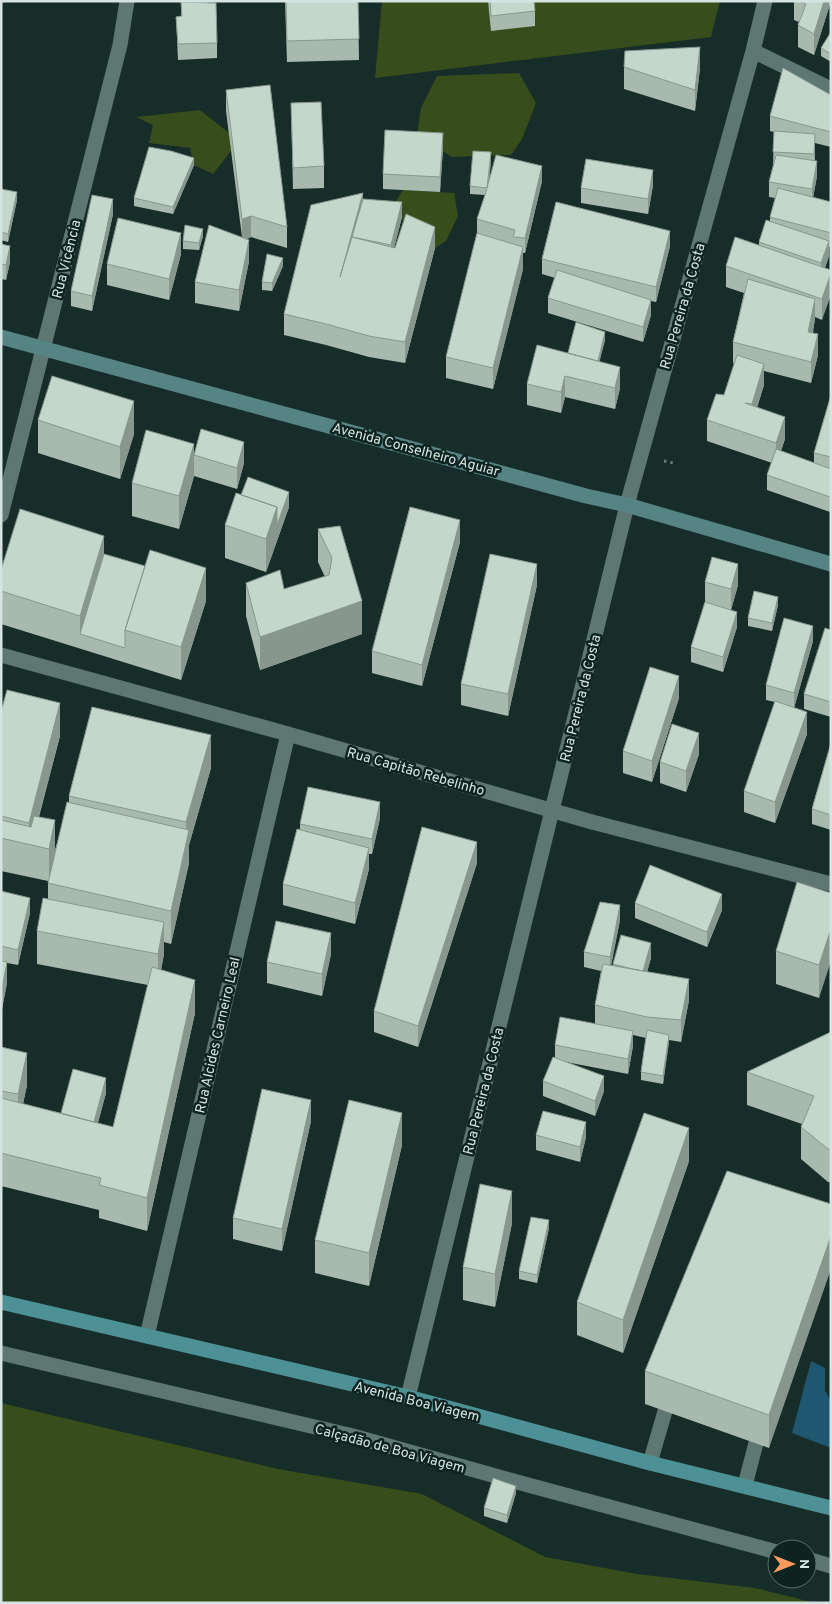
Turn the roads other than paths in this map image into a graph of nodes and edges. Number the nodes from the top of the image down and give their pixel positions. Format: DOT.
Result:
graph roads {
  1 [pos="127,1"];
  2 [pos="765,1"];
  3 [pos="753,51"];
  4 [pos="831,89"];
  5 [pos="1,337"];
  6 [pos="44,348"];
  7 [pos="627,505"];
  8 [pos="1,515"];
  9 [pos="831,564"];
  10 [pos="1,655"];
  11 [pos="288,734"];
  12 [pos="553,810"];
  13 [pos="831,884"];
  14 [pos="1,1302"];
  15 [pos="147,1336"];
  16 [pos="1,1353"];
  17 [pos="408,1397"];
  18 [pos="665,1411"];
  19 [pos="756,1443"];
  20 [pos="650,1463"];
  21 [pos="745,1485"];
  22 [pos="831,1508"];
  23 [pos="767,1549"];
  24 [pos="817,1562"];
  25 [pos="831,1566"];
  1 -- 6 [label="street, Rua Vicência"];
  2 -- 3 [label="street, Rua Pereira da Costa"];
  3 -- 4 [label="street"];
  3 -- 7 [label="street, Rua Pereira da Costa"];
  5 -- 6 [label="main road, Avenida Conselheiro Aguiar"];
  6 -- 7 [label="main road, Avenida Conselheiro Aguiar"];
  6 -- 8 [label="street, Rua Vicência"];
  7 -- 9 [label="main road, Avenida Conselheiro Aguiar"];
  7 -- 12 [label="street, Rua Pereira da Costa"];
  10 -- 11 [label="street, Rua Capitão Rebelinho"];
  11 -- 12 [label="street, Rua Capitão Rebelinho"];
  11 -- 15 [label="street, Rua Alcides Carneiro Leal"];
  12 -- 13 [label="street, Rua Capitão Rebelinho"];
  12 -- 17 [label="street, Rua Pereira da Costa"];
  14 -- 15 [label="main road, Avenida Boa Viagem"];
  15 -- 17 [label="main road, Avenida Boa Viagem"];
  16 -- 23 [label="street, Calçadão de Boa Viagem"];
  17 -- 20 [label="main road, Avenida Boa Viagem"];
  18 -- 20 [label="street"];
  19 -- 21 [label="street"];
  20 -- 21 [label="main road, Avenida Boa Viagem"];
  21 -- 22 [label="main road, Avenida Boa Viagem"];
  24 -- 25 [label="street"];
}
